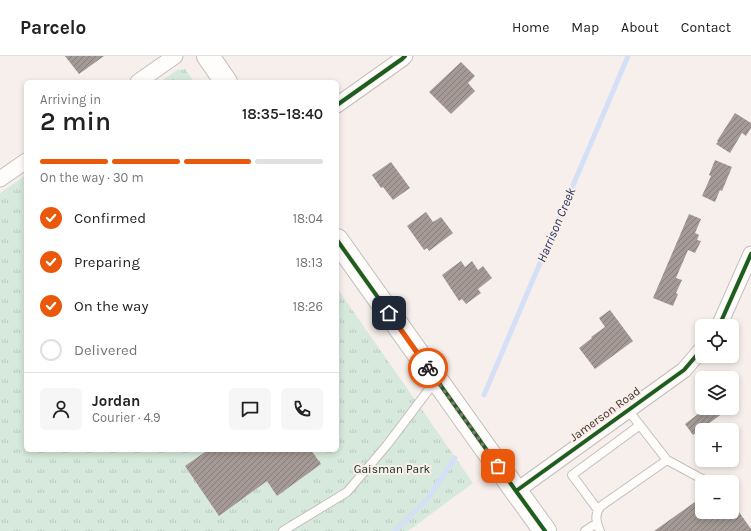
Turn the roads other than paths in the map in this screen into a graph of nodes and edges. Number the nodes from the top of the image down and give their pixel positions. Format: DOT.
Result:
graph roads {
  1 [pos="175,56"];
  2 [pos="208,56"];
  3 [pos="405,56"];
  4 [pos="141,80"];
  5 [pos="225,80"];
  6 [pos="339,104"];
  7 [pos="24,162"];
  8 [pos="0,179"];
  9 [pos="339,243"];
  10 [pos="751,254"];
  11 [pos="722,319"];
  12 [pos="695,357"];
  13 [pos="436,379"];
  14 [pos="628,410"];
  15 [pos="640,425"];
  16 [pos="667,460"];
  17 [pos="695,475"];
  18 [pos="516,491"];
  19 [pos="598,510"];
  20 [pos="597,523"];
  21 [pos="283,531"];
  22 [pos="545,531"];
  23 [pos="585,531"];
  24 [pos="600,531"];
  1 -- 4 [label="street"];
  2 -- 5 [label="main road"];
  3 -- 6 [label="street"];
  7 -- 8 [label="street"];
  9 -- 13 [label="main road"];
  10 -- 11 [label="street"];
  12 -- 14 [label="street, Jamerson Road"];
  13 -- 18 [label="main road"];
  13 -- 21 [label="lane"];
  14 -- 15 [label="lane"];
  14 -- 18 [label="street, Jamerson Road"];
  15 -- 16 [label="lane"];
  15 -- 19 [label="lane"];
  16 -- 17 [label="lane"];
  16 -- 19 [label="lane"];
  18 -- 22 [label="main road"];
  19 -- 20 [label="lane"];
  20 -- 23 [label="lane"];
  20 -- 24 [label="lane"];
}
